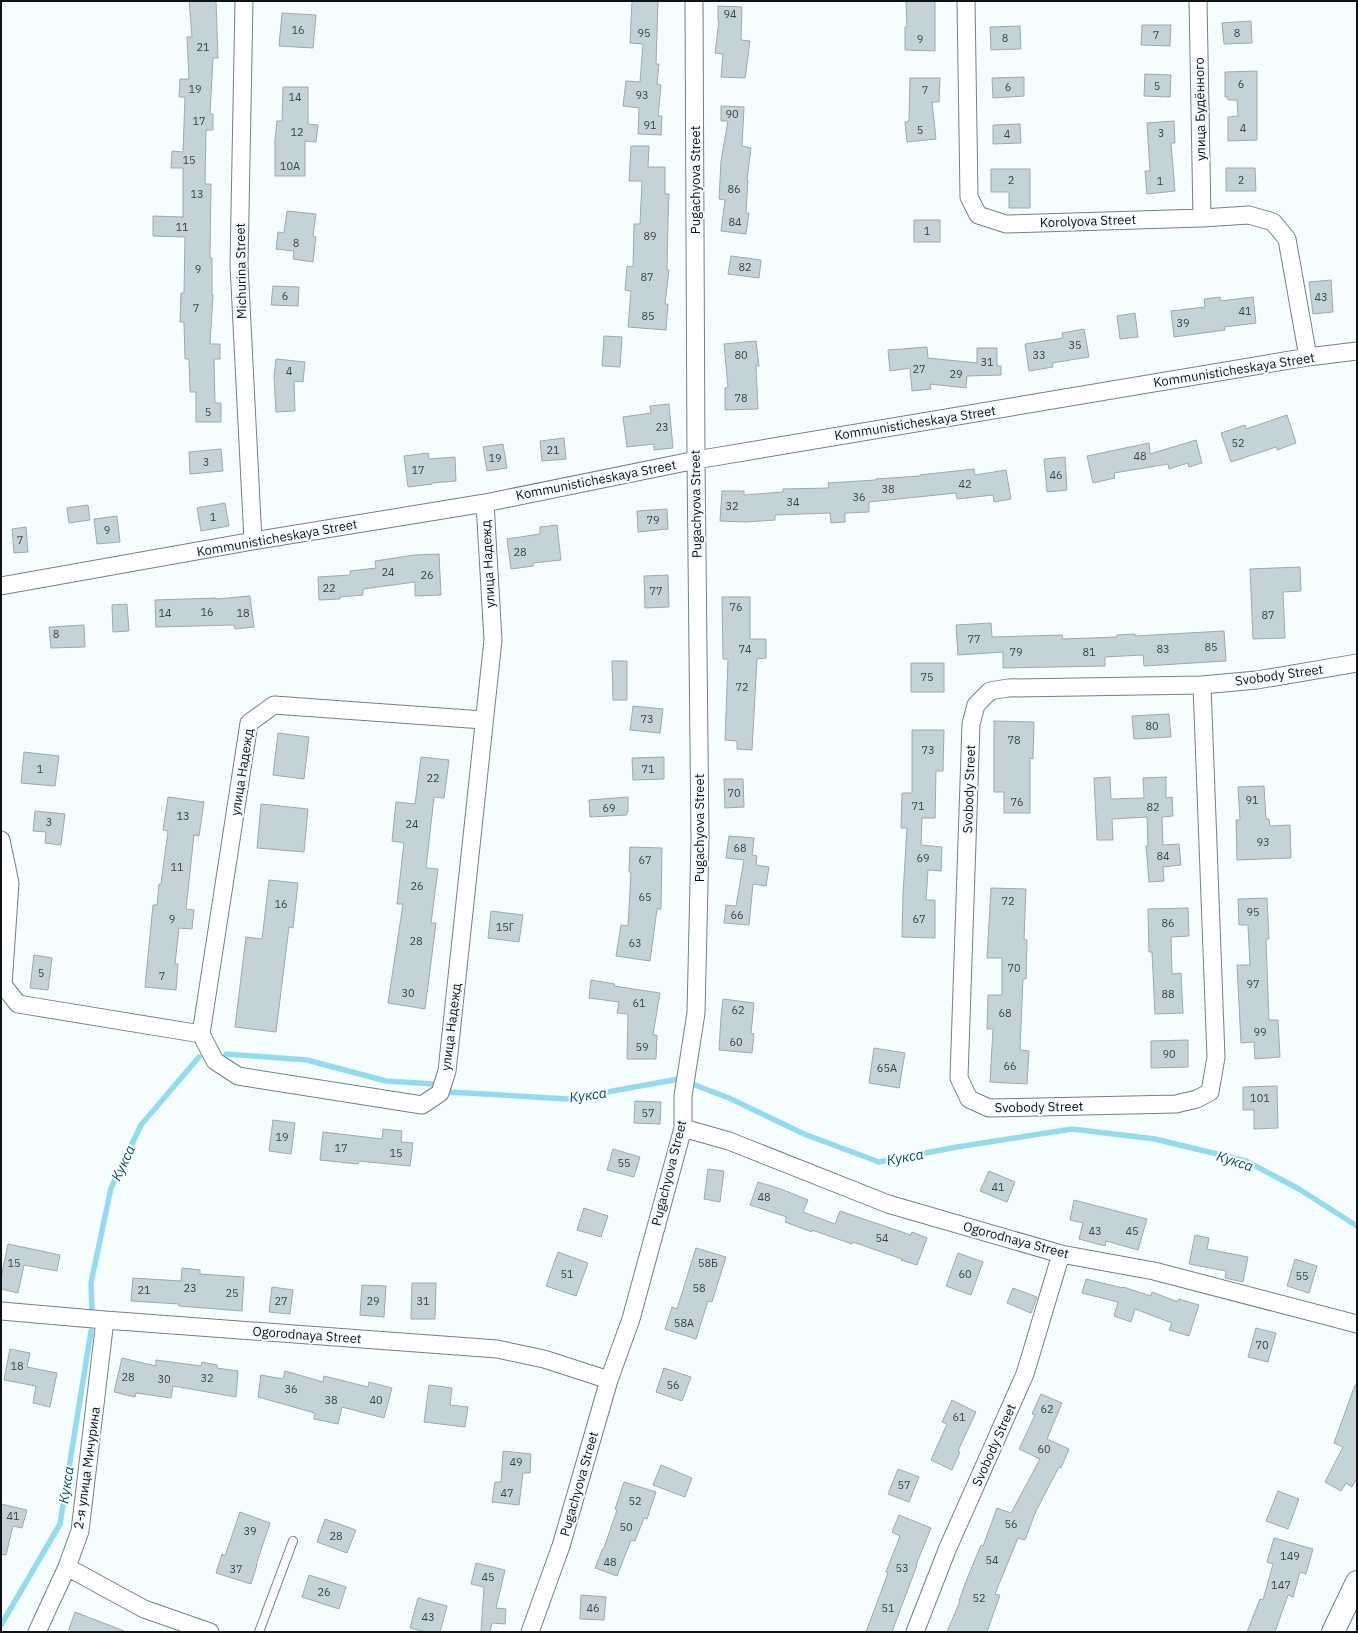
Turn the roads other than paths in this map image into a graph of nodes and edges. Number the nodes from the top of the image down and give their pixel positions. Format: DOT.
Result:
graph roads {
  1 [pos="244,1"];
  2 [pos="694,1"];
  3 [pos="966,1"];
  4 [pos="1198,1"];
  5 [pos="1202,218"];
  6 [pos="1357,351"];
  7 [pos="1308,357"];
  8 [pos="696,460"];
  9 [pos="485,503"];
  10 [pos="253,542"];
  11 [pos="1,586"];
  12 [pos="1357,663"];
  13 [pos="1202,685"];
  14 [pos="483,720"];
  15 [pos="1,840"];
  16 [pos="201,1034"];
  17 [pos="683,1128"];
  18 [pos="1061,1254"];
  19 [pos="1,1311"];
  20 [pos="105,1320"];
  21 [pos="1357,1324"];
  22 [pos="609,1380"];
  23 [pos="293,1541"];
  24 [pos="67,1567"];
  25 [pos="1357,1582"];
  26 [pos="37,1632"];
  27 [pos="210,1632"];
  28 [pos="259,1632"];
  29 [pos="530,1632"];
  30 [pos="915,1632"];
  31 [pos="1333,1632"];
  1 -- 10 [label="street, Michurina Street"];
  2 -- 8 [label="street, Pugachyova Street"];
  3 -- 5 [label="street, Korolyova Street"];
  4 -- 5 [label="street, улица Будённого"];
  5 -- 7 [label="street, Korolyova Street"];
  6 -- 7 [label="street, Kommunisticheskaya Street"];
  7 -- 8 [label="street, Kommunisticheskaya Street"];
  8 -- 9 [label="street, Kommunisticheskaya Street"];
  8 -- 17 [label="street, Pugachyova Street"];
  9 -- 10 [label="street, Kommunisticheskaya Street"];
  9 -- 14 [label="street, улица Надежд"];
  10 -- 11 [label="street, Kommunisticheskaya Street"];
  12 -- 13 [label="street, Svobody Street"];
  13 -- 13 [label="street, Svobody Street"];
  14 -- 16 [label="street, улица Надежд"];
  14 -- 16 [label="street, улица Надежд"];
  15 -- 16 [label="street"];
  17 -- 18 [label="street, Ogorodnaya Street"];
  17 -- 22 [label="street, Pugachyova Street"];
  18 -- 21 [label="street, Ogorodnaya Street"];
  18 -- 30 [label="street, Svobody Street"];
  19 -- 20 [label="street, Ogorodnaya Street"];
  20 -- 22 [label="street, Ogorodnaya Street"];
  20 -- 24 [label="street, 2-я улица Мичурина"];
  22 -- 29 [label="street, Pugachyova Street"];
  23 -- 28 [label="lane"];
  24 -- 26 [label="street, 2-я улица Мичурина"];
  24 -- 27 [label="street"];
  25 -- 31 [label="street"];
}
